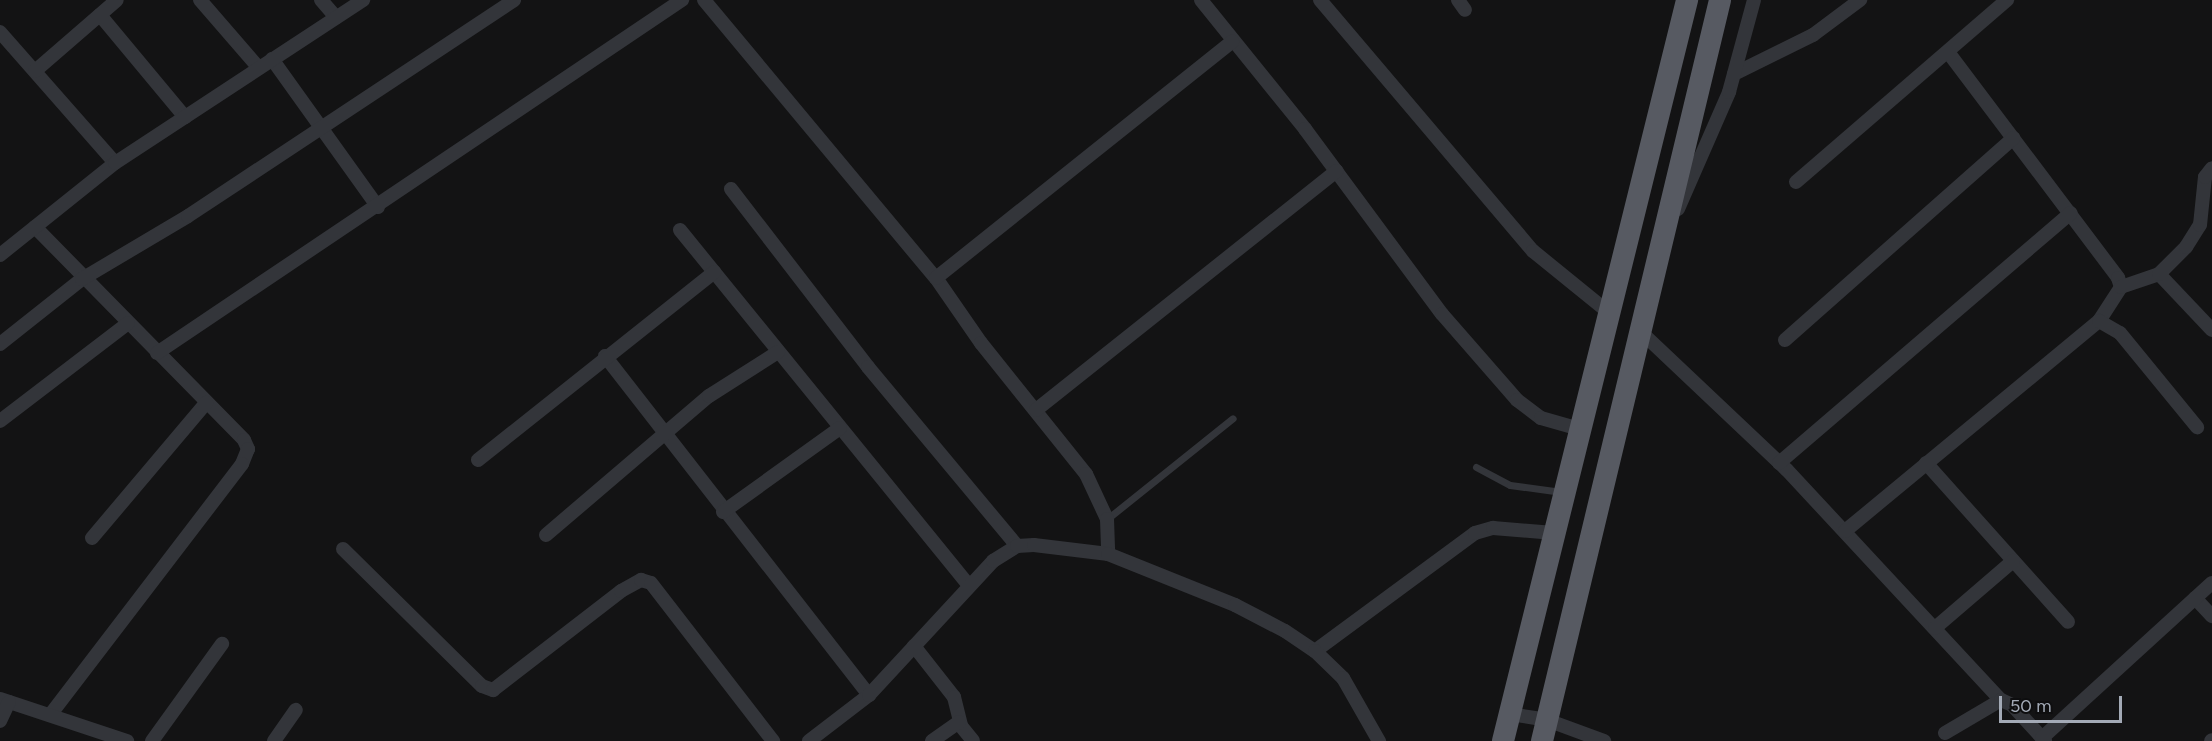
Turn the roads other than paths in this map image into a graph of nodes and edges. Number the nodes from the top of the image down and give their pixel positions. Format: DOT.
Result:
graph roads {
  1 [pos="117,0"];
  2 [pos="200,0"];
  3 [pos="321,0"];
  4 [pos="363,0"];
  5 [pos="513,0"];
  6 [pos="682,0"];
  7 [pos="704,0"];
  8 [pos="1201,0"];
  9 [pos="1320,0"];
  10 [pos="1687,0"];
  11 [pos="1720,0"];
  12 [pos="1754,0"];
  13 [pos="1860,0"];
  14 [pos="2007,0"];
  15 [pos="99,15"];
  16 [pos="336,17"];
  17 [pos="0,32"];
  18 [pos="1232,42"];
  19 [pos="1948,52"];
  20 [pos="272,59"];
  21 [pos="258,69"];
  22 [pos="35,71"];
  23 [pos="1734,74"];
  24 [pos="185,117"];
  25 [pos="321,130"];
  26 [pos="2013,138"];
  27 [pos="115,163"];
  28 [pos="2212,168"];
  29 [pos="1336,171"];
  30 [pos="1796,182"];
  31 [pos="731,189"];
  32 [pos="2208,189"];
  33 [pos="378,207"];
  34 [pos="2071,213"];
  35 [pos="35,227"];
  36 [pos="680,230"];
  37 [pos="1660,248"];
  38 [pos="0,255"];
  39 [pos="714,272"];
  40 [pos="2159,274"];
  41 [pos="936,278"];
  42 [pos="82,279"];
  43 [pos="2121,287"];
  44 [pos="1608,312"];
  45 [pos="2099,321"];
  46 [pos="128,323"];
  47 [pos="1640,330"];
  48 [pos="2212,330"];
  49 [pos="1785,340"];
  50 [pos="0,344"];
  51 [pos="778,352"];
  52 [pos="157,353"];
  53 [pos="605,356"];
  54 [pos="206,403"];
  55 [pos="1036,410"];
  56 [pos="1233,418"];
  57 [pos="0,421"];
  58 [pos="840,428"];
  59 [pos="2197,428"];
  60 [pos="1580,429"];
  61 [pos="662,435"];
  62 [pos="478,460"];
  63 [pos="1779,463"];
  64 [pos="1926,464"];
  65 [pos="1476,467"];
  66 [pos="1564,493"];
  67 [pos="723,512"];
  68 [pos="1107,519"];
  69 [pos="1845,531"];
  70 [pos="1554,533"];
  71 [pos="546,535"];
  72 [pos="92,537"];
  73 [pos="1017,546"];
  74 [pos="343,549"];
  75 [pos="1108,554"];
  76 [pos="2013,561"];
  77 [pos="2212,583"];
  78 [pos="968,585"];
  79 [pos="2195,598"];
  80 [pos="2212,616"];
  81 [pos="2068,622"];
  82 [pos="1935,628"];
  83 [pos="222,644"];
  84 [pos="914,646"];
  85 [pos="1315,651"];
  86 [pos="869,695"];
  87 [pos="4,700"];
  88 [pos="2001,700"];
  89 [pos="296,710"];
  90 [pos="1510,714"];
  91 [pos="50,715"];
  92 [pos="0,721"];
  93 [pos="959,722"];
  94 [pos="90,728"];
  95 [pos="1544,731"];
  96 [pos="1943,738"];
  97 [pos="2044,740"];
  98 [pos="84,741"];
  99 [pos="127,741"];
  100 [pos="152,741"];
  101 [pos="274,741"];
  102 [pos="773,741"];
  103 [pos="809,741"];
  104 [pos="932,741"];
  105 [pos="973,741"];
  106 [pos="1379,741"];
  107 [pos="1503,741"];
  108 [pos="1604,741"];
  1 -- 15 [label="street"];
  2 -- 21 [label="street"];
  3 -- 16 [label="street"];
  4 -- 16 [label="street"];
  5 -- 25 [label="street"];
  6 -- 33 [label="street"];
  7 -- 41 [label="street"];
  8 -- 18 [label="street"];
  9 -- 44 [label="street"];
  10 -- 44 [label="highway"];
  11 -- 37 [label="highway"];
  12 -- 23 [label="street"];
  13 -- 23 [label="street"];
  14 -- 19 [label="street"];
  15 -- 22 [label="street"];
  15 -- 24 [label="street"];
  16 -- 20 [label="street"];
  17 -- 22 [label="street"];
  18 -- 29 [label="street"];
  18 -- 41 [label="street"];
  19 -- 26 [label="street"];
  19 -- 30 [label="street"];
  20 -- 21 [label="street"];
  20 -- 25 [label="street"];
  21 -- 24 [label="street"];
  22 -- 27 [label="street"];
  23 -- 37 [label="street"];
  24 -- 27 [label="street"];
  25 -- 33 [label="street"];
  25 -- 42 [label="street"];
  26 -- 34 [label="street"];
  26 -- 49 [label="street"];
  27 -- 35 [label="street"];
  28 -- 32 [label="street"];
  29 -- 55 [label="street"];
  29 -- 60 [label="street"];
  31 -- 73 [label="street"];
  32 -- 40 [label="street"];
  33 -- 52 [label="street"];
  34 -- 43 [label="street"];
  34 -- 63 [label="street"];
  35 -- 38 [label="street"];
  35 -- 42 [label="street"];
  36 -- 39 [label="street"];
  37 -- 47 [label="highway"];
  39 -- 51 [label="street"];
  39 -- 53 [label="street"];
  40 -- 43 [label="street"];
  40 -- 48 [label="street"];
  41 -- 55 [label="street"];
  42 -- 46 [label="street"];
  42 -- 50 [label="street"];
  43 -- 45 [label="street"];
  44 -- 60 [label="highway"];
  45 -- 59 [label="street"];
  45 -- 64 [label="street"];
  46 -- 52 [label="street"];
  46 -- 57 [label="street"];
  47 -- 63 [label="street"];
  47 -- 95 [label="highway"];
  51 -- 58 [label="street"];
  51 -- 61 [label="street"];
  52 -- 54 [label="street"];
  53 -- 61 [label="street"];
  53 -- 62 [label="street"];
  54 -- 72 [label="street"];
  54 -- 91 [label="street"];
  55 -- 68 [label="street"];
  56 -- 68 [label="lane"];
  58 -- 67 [label="street"];
  58 -- 78 [label="street"];
  60 -- 66 [label="highway"];
  61 -- 67 [label="street"];
  61 -- 71 [label="street"];
  63 -- 69 [label="street"];
  64 -- 69 [label="street"];
  64 -- 76 [label="street"];
  65 -- 66 [label="lane"];
  66 -- 70 [label="highway"];
  67 -- 86 [label="street"];
  68 -- 75 [label="street"];
  69 -- 82 [label="street"];
  70 -- 85 [label="street"];
  70 -- 90 [label="highway"];
  73 -- 75 [label="street"];
  73 -- 78 [label="street"];
  74 -- 102 [label="street"];
  75 -- 85 [label="street"];
  76 -- 81 [label="street"];
  76 -- 82 [label="street"];
  77 -- 79 [label="street"];
  78 -- 84 [label="street"];
  79 -- 80 [label="street"];
  79 -- 97 [label="street"];
  82 -- 88 [label="street"];
  83 -- 100 [label="street"];
  84 -- 86 [label="street"];
  84 -- 93 [label="street"];
  85 -- 106 [label="street"];
  86 -- 103 [label="street"];
  87 -- 91 [label="street"];
  87 -- 92 [label="street"];
  88 -- 96 [label="street"];
  88 -- 97 [label="street"];
  89 -- 101 [label="street"];
  90 -- 95 [label="street"];
  90 -- 107 [label="highway"];
  91 -- 94 [label="street"];
  93 -- 104 [label="street"];
  93 -- 105 [label="street"];
  94 -- 98 [label="street"];
  94 -- 99 [label="street"];
  95 -- 108 [label="street"];
}
